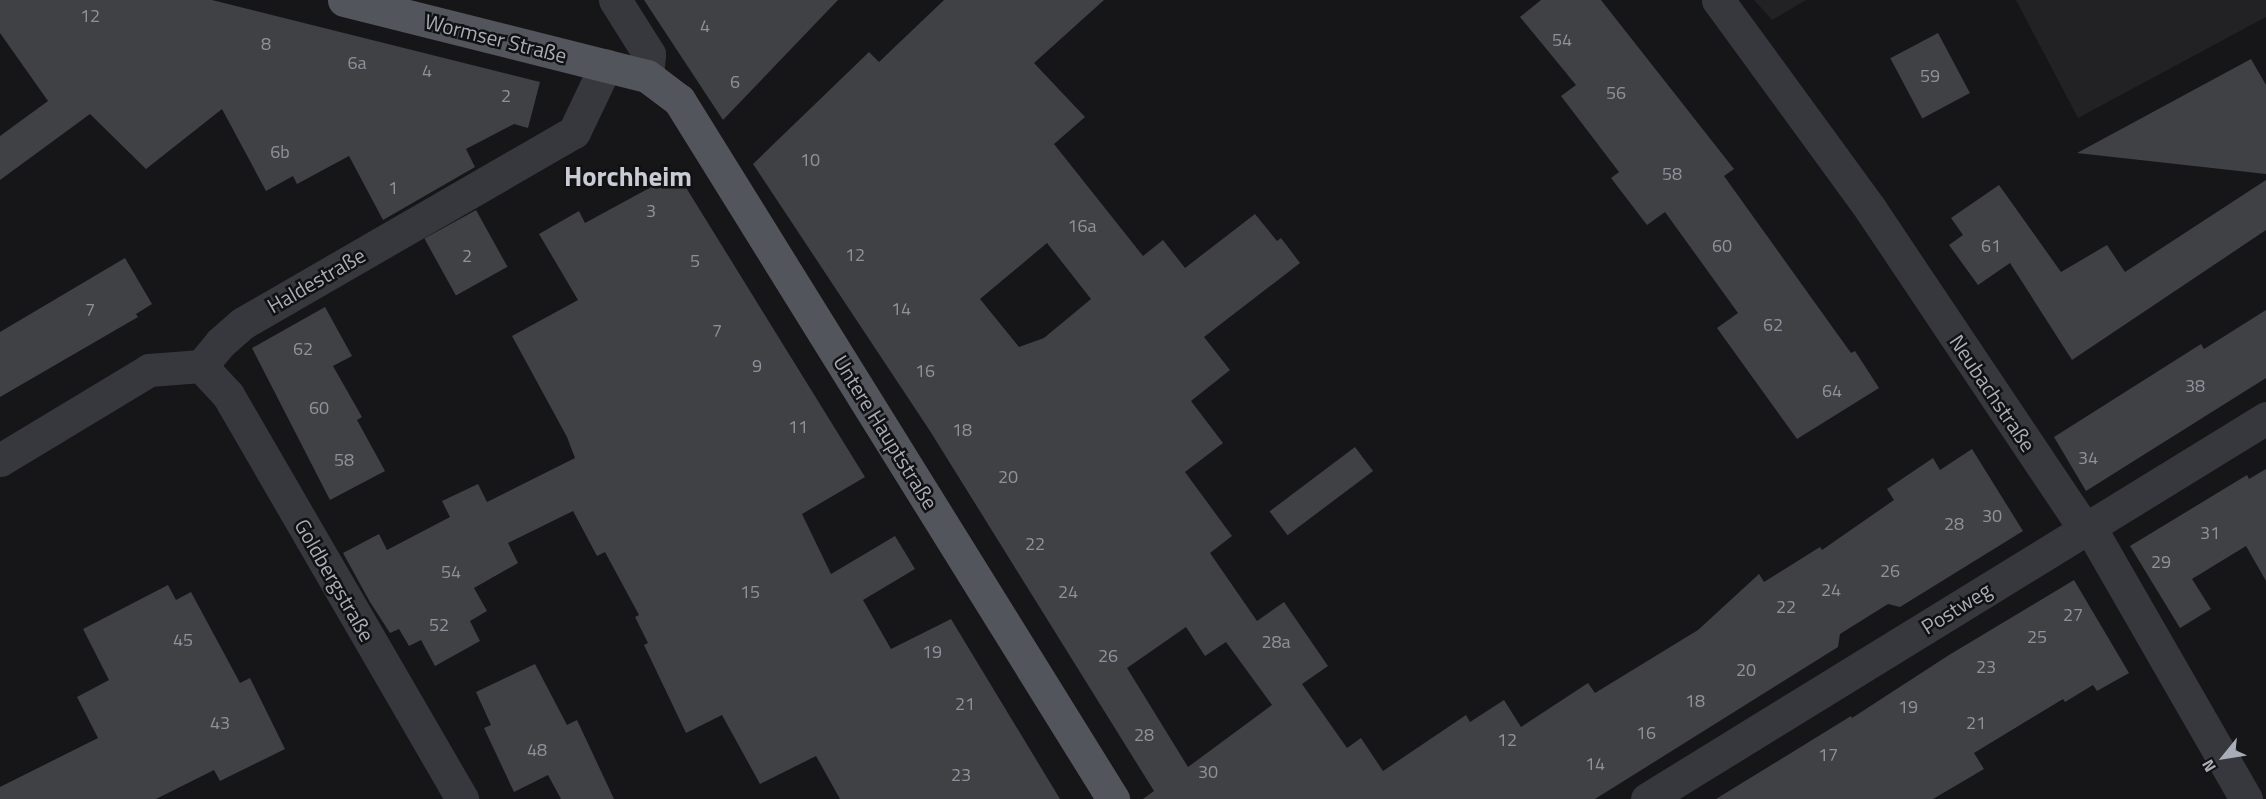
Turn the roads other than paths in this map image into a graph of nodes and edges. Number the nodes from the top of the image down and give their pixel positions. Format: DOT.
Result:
graph roads {
  1 [pos="344,0"];
  2 [pos="615,0"];
  3 [pos="1718,0"];
  4 [pos="606,65"];
  5 [pos="647,76"];
  6 [pos="201,366"];
  7 [pos="2266,418"];
  8 [pos="0,460"];
  9 [pos="2088,527"];
  10 [pos="462,799"];
  11 [pos="1113,799"];
  12 [pos="1647,799"];
  13 [pos="2246,799"];
  1 -- 4 [label="main road, Wormser Straße"];
  2 -- 5 [label="street"];
  3 -- 9 [label="street, Neubachstraße"];
  4 -- 5 [label="main road, Wormser Straße"];
  4 -- 6 [label="street, Haldestraße"];
  5 -- 11 [label="main road, Untere Hauptstraße"];
  6 -- 8 [label="street"];
  6 -- 10 [label="street, Goldbergstraße"];
  7 -- 9 [label="street, Postweg"];
  9 -- 12 [label="street, Postweg"];
  9 -- 13 [label="street, Neubachstraße"];
}
